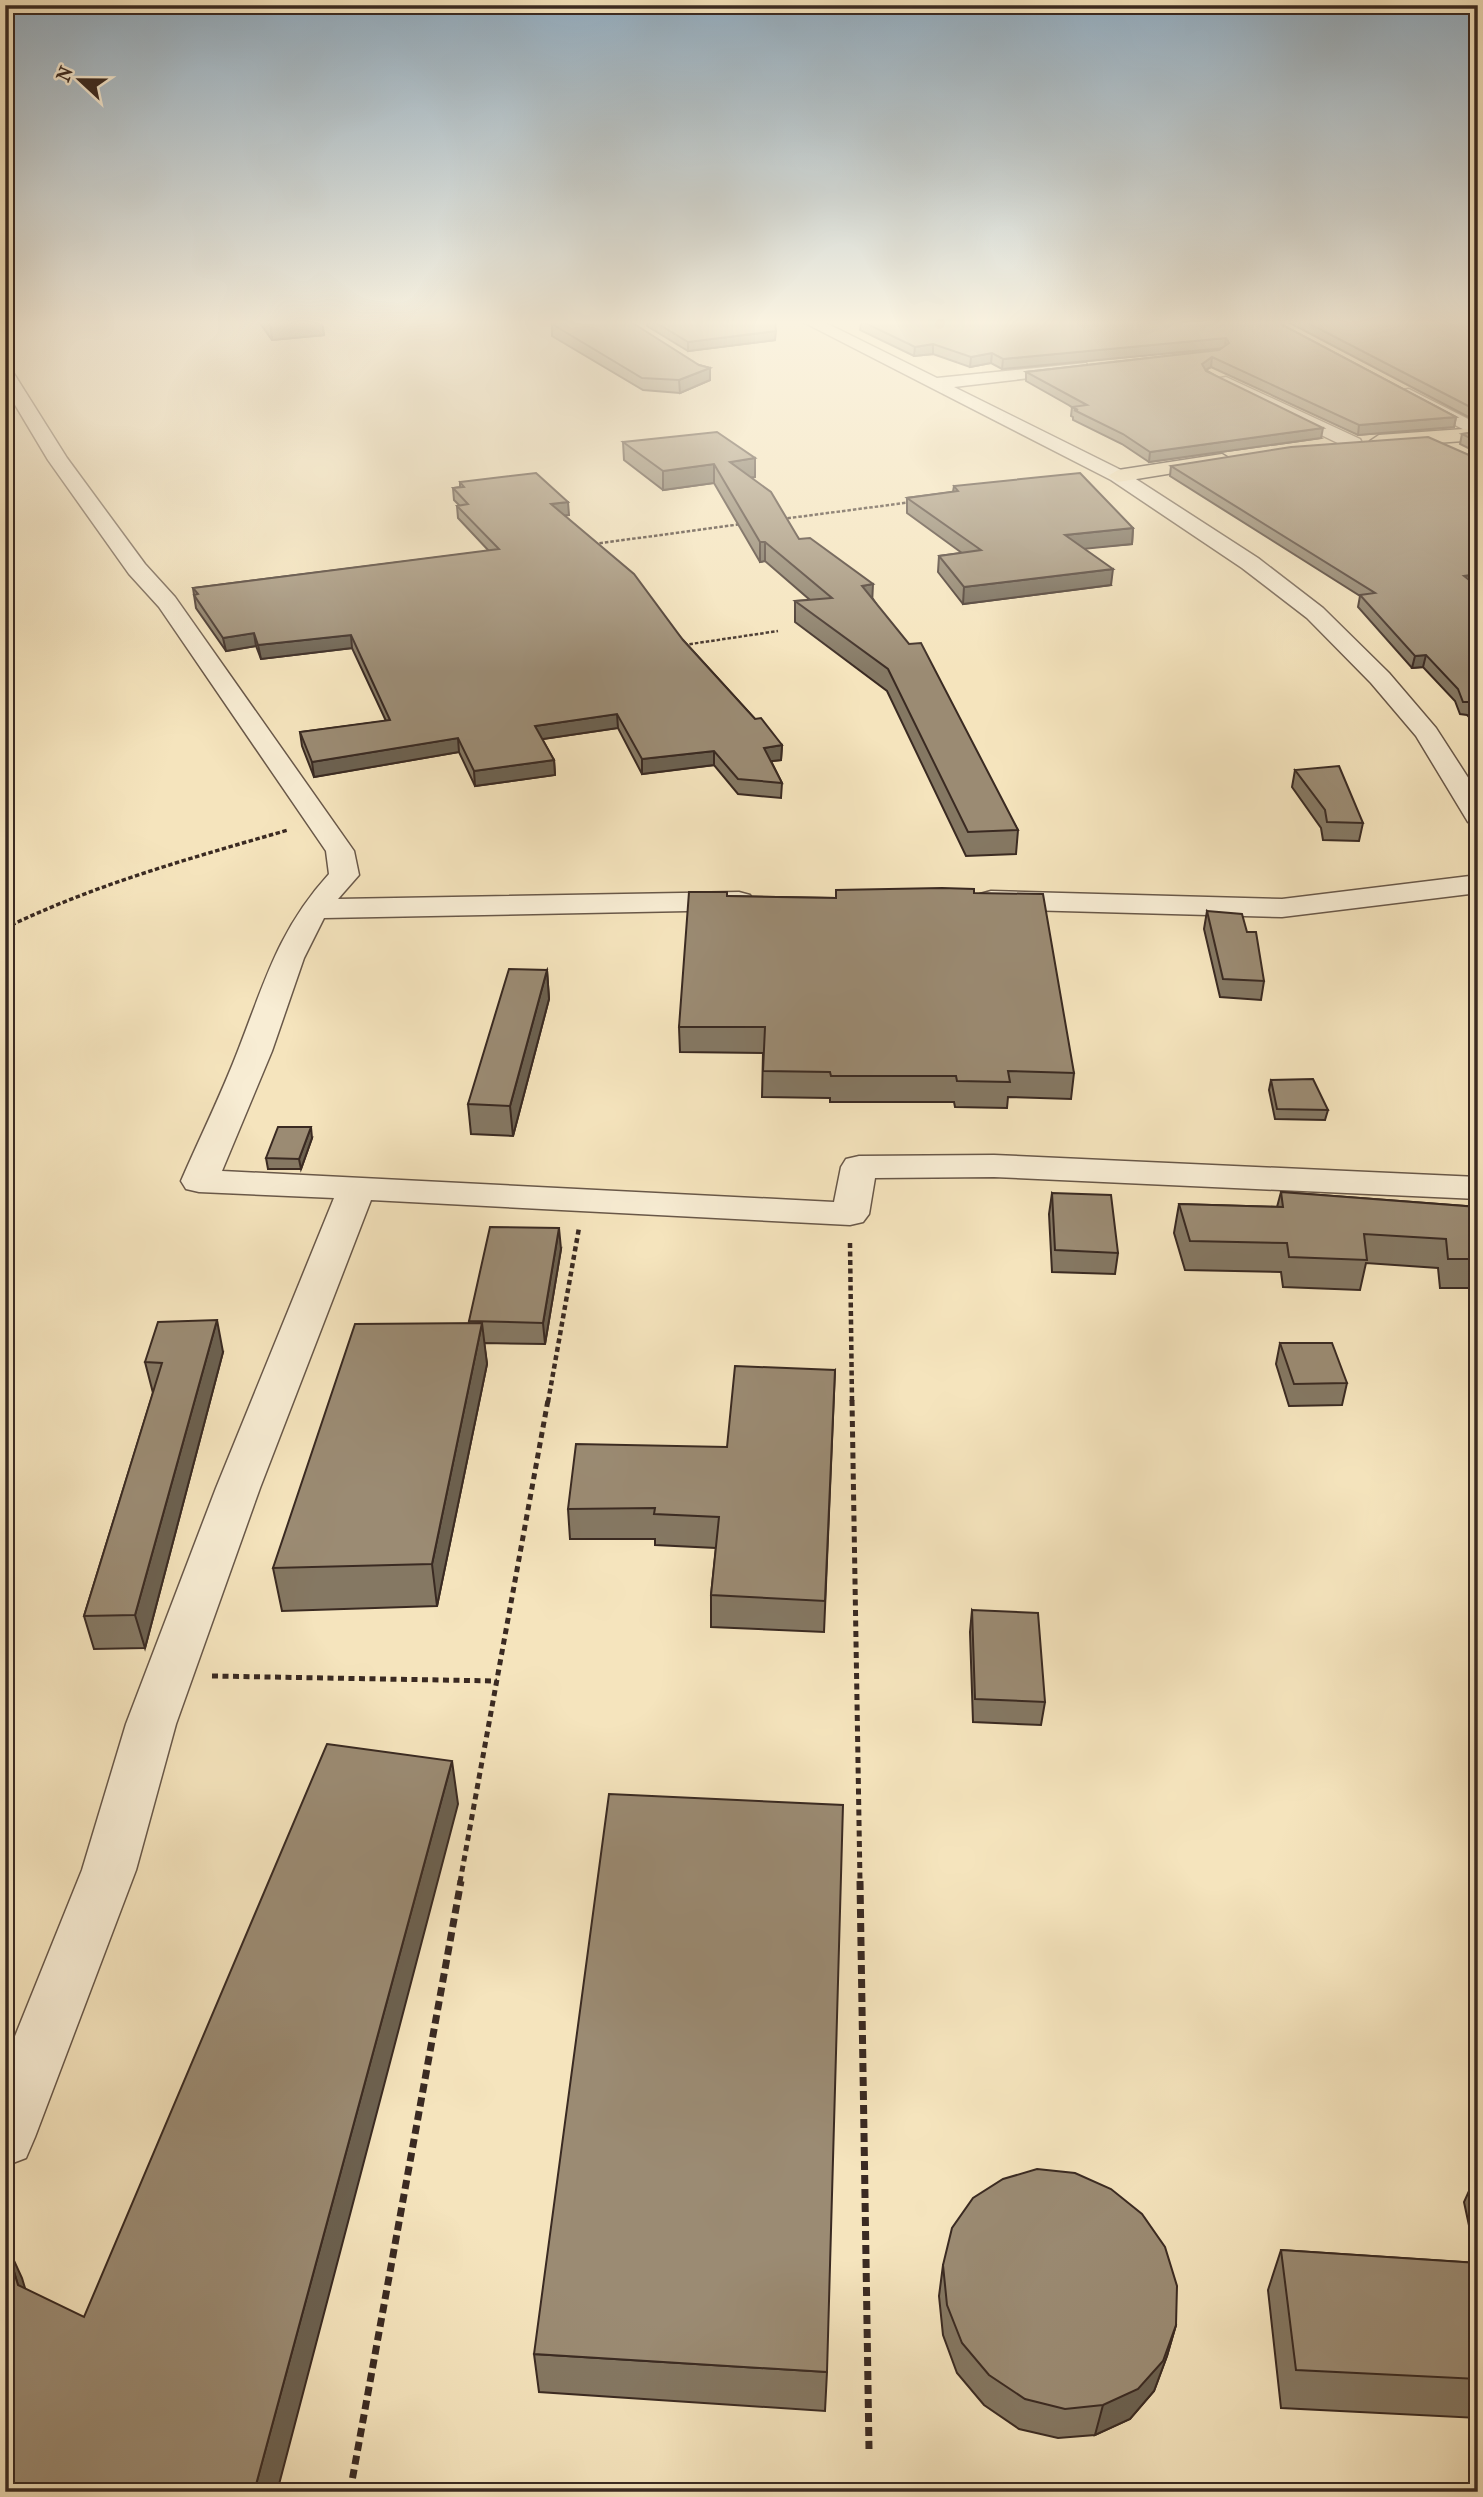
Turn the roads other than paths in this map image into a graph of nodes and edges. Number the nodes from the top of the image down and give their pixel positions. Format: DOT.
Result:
graph roads {
  1 [pos="45,439"];
  2 [pos="1043,439"];
  3 [pos="1344,439"];
  4 [pos="1421,439"];
  5 [pos="1430,439"];
  6 [pos="1353,443"];
  7 [pos="1314,446"];
  8 [pos="1453,452"];
  9 [pos="1236,457"];
  10 [pos="1118,476"];
  11 [pos="1478,816"];
  12 [pos="1478,884"];
  13 [pos="967,899"];
  14 [pos="774,900"];
  15 [pos="314,909"];
  16 [pos="357,1188"];
  17 [pos="1478,1188"];
  18 [pos="5,2137"];
  1 -- 15 [label="street"];
  2 -- 10 [label="street"];
  3 -- 6 [label="street"];
  4 -- 6 [label="main road"];
  5 -- 8 [label="street"];
  6 -- 7 [label="main road"];
  9 -- 10 [label="main road"];
  10 -- 11 [label="street"];
  12 -- 13 [label="street"];
  14 -- 15 [label="street"];
  15 -- 16 [label="street"];
  16 -- 17 [label="street"];
  16 -- 18 [label="street"];
}
